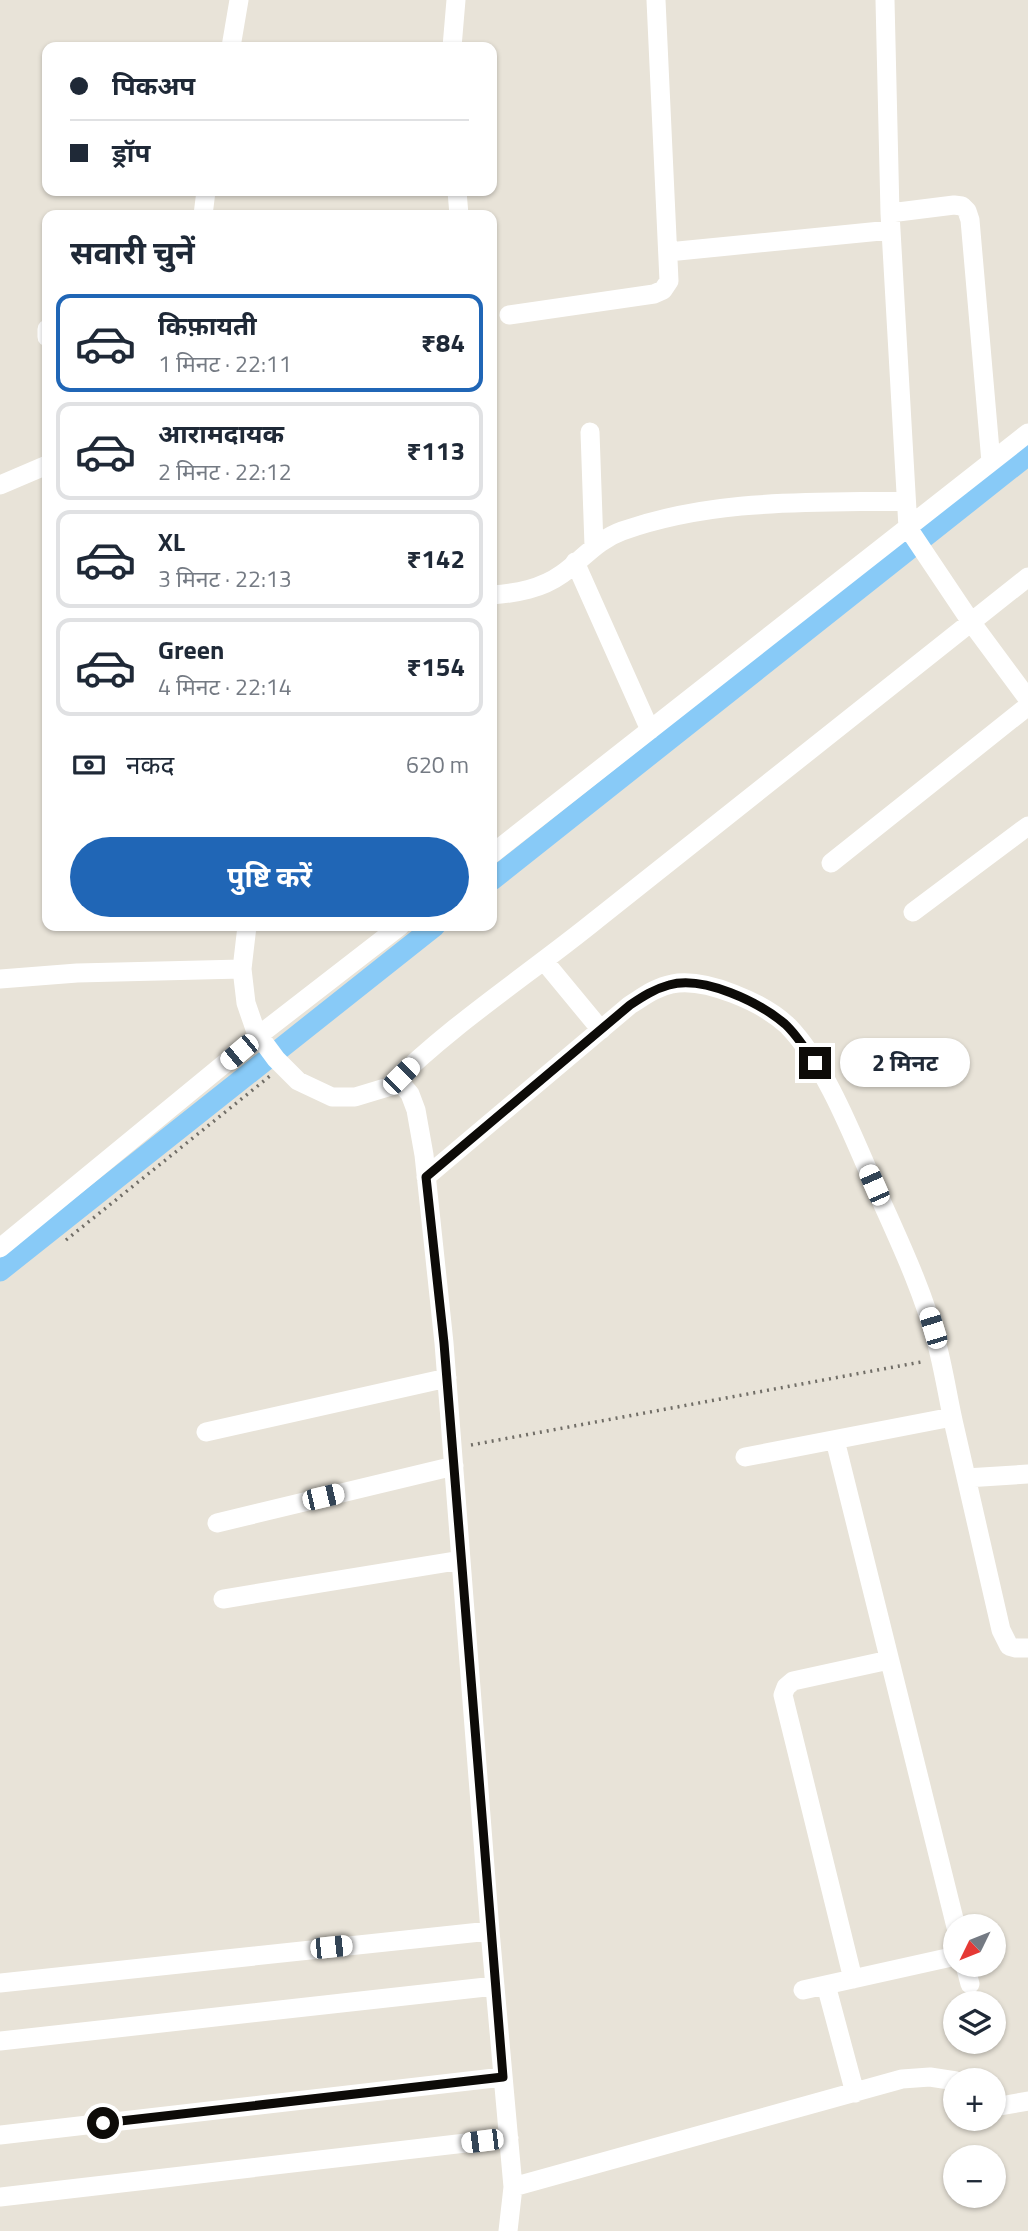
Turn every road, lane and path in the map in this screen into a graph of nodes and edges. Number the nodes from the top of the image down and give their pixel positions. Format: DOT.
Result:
graph roads {
  1 [pos="239,0"];
  2 [pos="456,0"];
  3 [pos="656,0"];
  4 [pos="885,0"];
  5 [pos="232,42"];
  6 [pos="452,42"];
  7 [pos="891,221"];
  8 [pos="668,252"];
  9 [pos="509,315"];
  10 [pos="590,432"];
  11 [pos="1028,433"];
  12 [pos="991,462"];
  13 [pos="42,467"];
  14 [pos="0,485"];
  15 [pos="906,500"];
  16 [pos="910,533"];
  17 [pos="594,546"];
  18 [pos="575,562"];
  19 [pos="1028,577"];
  20 [pos="497,594"];
  21 [pos="971,622"];
  22 [pos="1028,699"];
  23 [pos="1028,706"];
  24 [pos="650,730"];
  25 [pos="1028,826"];
  26 [pos="497,850"];
  27 [pos="831,863"];
  28 [pos="913,912"];
  29 [pos="246,931"];
  30 [pos="395,931"];
  31 [pos="544,961"];
  32 [pos="242,969"];
  33 [pos="0,979"];
  34 [pos="601,1030"];
  35 [pos="270,1052"];
  36 [pos="390,1086"];
  37 [pos="426,1177"];
  38 [pos="66,1240"];
  39 [pos="0,1248"];
  40 [pos="940,1359"];
  41 [pos="447,1378"];
  42 [pos="952,1418"];
  43 [pos="206,1432"];
  44 [pos="835,1440"];
  45 [pos="453,1457"];
  46 [pos="745,1457"];
  47 [pos="1028,1474"];
  48 [pos="966,1478"];
  49 [pos="217,1523"];
  50 [pos="461,1560"];
  51 [pos="223,1599"];
  52 [pos="1028,1648"];
  53 [pos="890,1660"];
  54 [pos="953,1914"];
  55 [pos="490,1931"];
  56 [pos="943,1959"];
  57 [pos="853,1979"];
  58 [pos="0,1983"];
  59 [pos="826,1985"];
  60 [pos="495,1986"];
  61 [pos="803,1990"];
  62 [pos="0,2041"];
  63 [pos="503,2077"];
  64 [pos="943,2079"];
  65 [pos="855,2093"];
  66 [pos="1028,2101"];
  67 [pos="1006,2105"];
  68 [pos="0,2135"];
  69 [pos="509,2138"];
  70 [pos="513,2187"];
  71 [pos="0,2197"];
  72 [pos="508,2231"];
  1 -- 5 [label="street"];
  2 -- 6 [label="street"];
  3 -- 8 [label="street"];
  4 -- 7 [label="street"];
  7 -- 8 [label="street"];
  7 -- 12 [label="street"];
  7 -- 15 [label="street"];
  8 -- 9 [label="street"];
  10 -- 17 [label="street"];
  11 -- 12 [label="street"];
  12 -- 16 [label="street"];
  13 -- 14 [label="street"];
  15 -- 16 [label="street"];
  15 -- 17 [label="street"];
  16 -- 21 [label="street"];
  16 -- 24 [label="street"];
  17 -- 18 [label="street"];
  18 -- 20 [label="street"];
  18 -- 24 [label="street"];
  19 -- 21 [label="street"];
  21 -- 22 [label="street"];
  21 -- 31 [label="street"];
  23 -- 27 [label="street"];
  24 -- 26 [label="street"];
  25 -- 28 [label="street"];
  29 -- 32 [label="street"];
  30 -- 35 [label="street"];
  31 -- 34 [label="street"];
  31 -- 36 [label="street"];
  32 -- 33 [label="street"];
  32 -- 35 [label="street"];
  34 -- 37 [label="street"];
  34 -- 40 [label="street"];
  35 -- 36 [label="street"];
  35 -- 38 [label="path"];
  35 -- 39 [label="street"];
  36 -- 37 [label="street"];
  37 -- 41 [label="street"];
  40 -- 42 [label="street"];
  40 -- 45 [label="path"];
  41 -- 43 [label="street"];
  41 -- 45 [label="street"];
  42 -- 44 [label="street"];
  42 -- 48 [label="street"];
  44 -- 46 [label="street"];
  44 -- 53 [label="street"];
  45 -- 49 [label="street"];
  45 -- 50 [label="street"];
  47 -- 48 [label="street"];
  48 -- 52 [label="street"];
  50 -- 51 [label="street"];
  50 -- 55 [label="street"];
  53 -- 54 [label="street"];
  53 -- 57 [label="street"];
  55 -- 58 [label="street"];
  55 -- 60 [label="street"];
  56 -- 57 [label="street"];
  57 -- 59 [label="street"];
  59 -- 61 [label="street"];
  59 -- 65 [label="street"];
  60 -- 62 [label="street"];
  60 -- 63 [label="street"];
  63 -- 68 [label="street"];
  63 -- 69 [label="street"];
  64 -- 65 [label="street"];
  65 -- 70 [label="street"];
  66 -- 67 [label="street"];
  69 -- 70 [label="street"];
  69 -- 71 [label="street"];
  70 -- 72 [label="street"];
}
